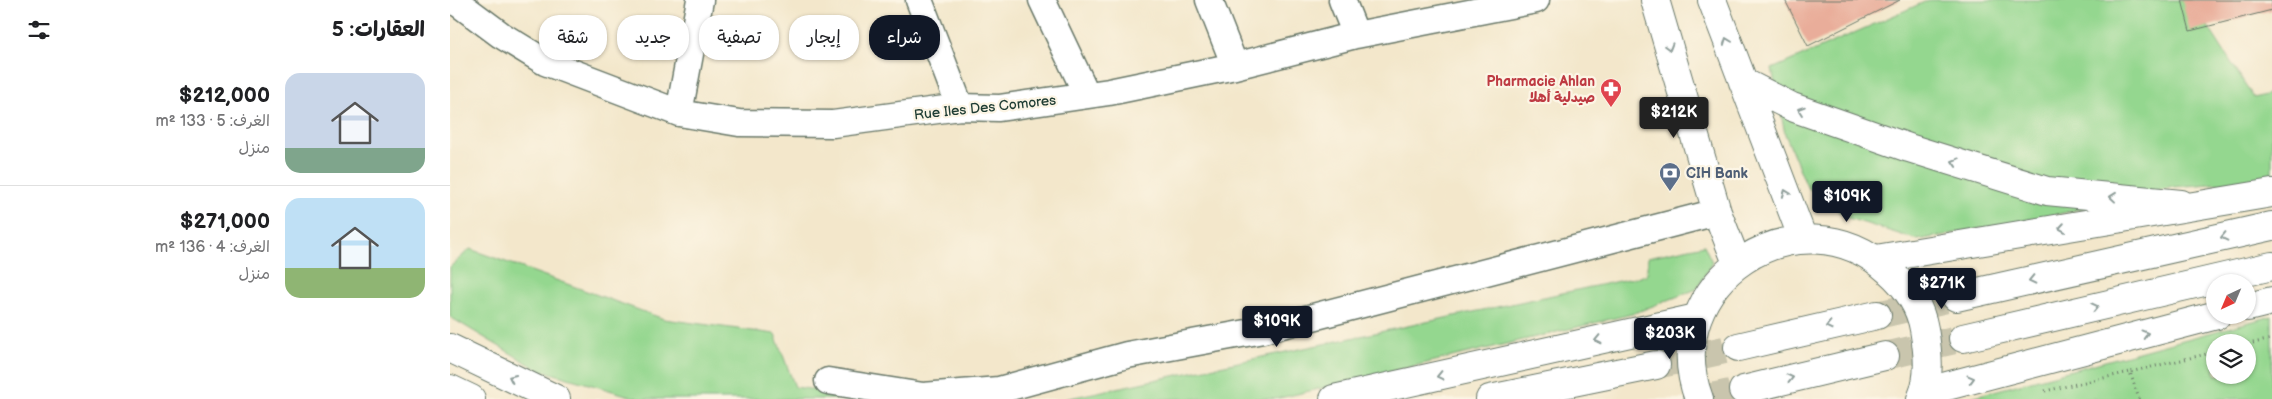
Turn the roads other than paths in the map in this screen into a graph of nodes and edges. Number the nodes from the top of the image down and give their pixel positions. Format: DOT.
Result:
graph roads {
  1 [pos="454,0"];
  2 [pos="700,0"];
  3 [pos="919,0"];
  4 [pos="1042,0"];
  5 [pos="1209,0"];
  6 [pos="1342,0"];
  7 [pos="1536,0"];
  8 [pos="1655,0"];
  9 [pos="1712,0"];
  10 [pos="1483,5"];
  11 [pos="1356,35"];
  12 [pos="1235,66"];
  13 [pos="1743,82"];
  14 [pos="1086,95"];
  15 [pos="960,107"];
  16 [pos="678,113"];
  17 [pos="2272,193"];
  18 [pos="2196,205"];
  19 [pos="1718,212"];
  20 [pos="2272,226"];
  21 [pos="1803,239"];
  22 [pos="1876,259"];
  23 [pos="1737,262"];
  24 [pos="2272,266"];
  25 [pos="1956,298"];
  26 [pos="2272,301"];
  27 [pos="2256,305"];
  28 [pos="1876,315"];
  29 [pos="1697,318"];
  30 [pos="2206,318"];
  31 [pos="1962,338"];
  32 [pos="1738,347"];
  33 [pos="450,348"];
  34 [pos="1885,356"];
  35 [pos="1656,365"];
  36 [pos="828,381"];
  37 [pos="450,389"];
  38 [pos="1743,390"];
  39 [pos="1922,395"];
  40 [pos="471,399"];
  41 [pos="556,399"];
  42 [pos="1334,399"];
  43 [pos="1490,399"];
  44 [pos="1699,399"];
  1 -- 16 [label="street, Rue Iles Des Comores"];
  2 -- 16 [label="street"];
  3 -- 15 [label="street"];
  4 -- 14 [label="street"];
  5 -- 12 [label="street"];
  6 -- 11 [label="street"];
  7 -- 10 [label="street, Rue Iles Des Comores"];
  8 -- 19 [label="main road, one-way"];
  13 -- 9 [label="main road, one-way"];
  10 -- 11 [label="street, Rue Iles Des Comores"];
  11 -- 12 [label="street, Rue Iles Des Comores"];
  12 -- 14 [label="street, Rue Iles Des Comores"];
  18 -- 13 [label="main road, one-way"];
  21 -- 13 [label="main road, one-way"];
  14 -- 15 [label="street, Rue Iles Des Comores"];
  15 -- 16 [label="street, Rue Iles Des Comores"];
  17 -- 18 [label="main road"];
  18 -- 22 [label="main road, one-way"];
  19 -- 23 [label="main road"];
  19 -- 36 [label="street"];
  20 -- 25 [label="main road, one-way"];
  21 -- 22 [label="main road"];
  21 -- 23 [label="main road"];
  22 -- 39 [label="main road"];
  23 -- 29 [label="main road"];
  31 -- 24 [label="main road, one-way"];
  26 -- 27 [label="main road"];
  28 -- 32 [label="main road, one-way"];
  29 -- 42 [label="main road, one-way"];
  29 -- 44 [label="main road"];
  39 -- 30 [label="main road, one-way"];
  41 -- 33 [label="main road, one-way"];
  38 -- 34 [label="main road, one-way"];
  35 -- 43 [label="main road"];
  37 -- 40 [label="main road"];
}
